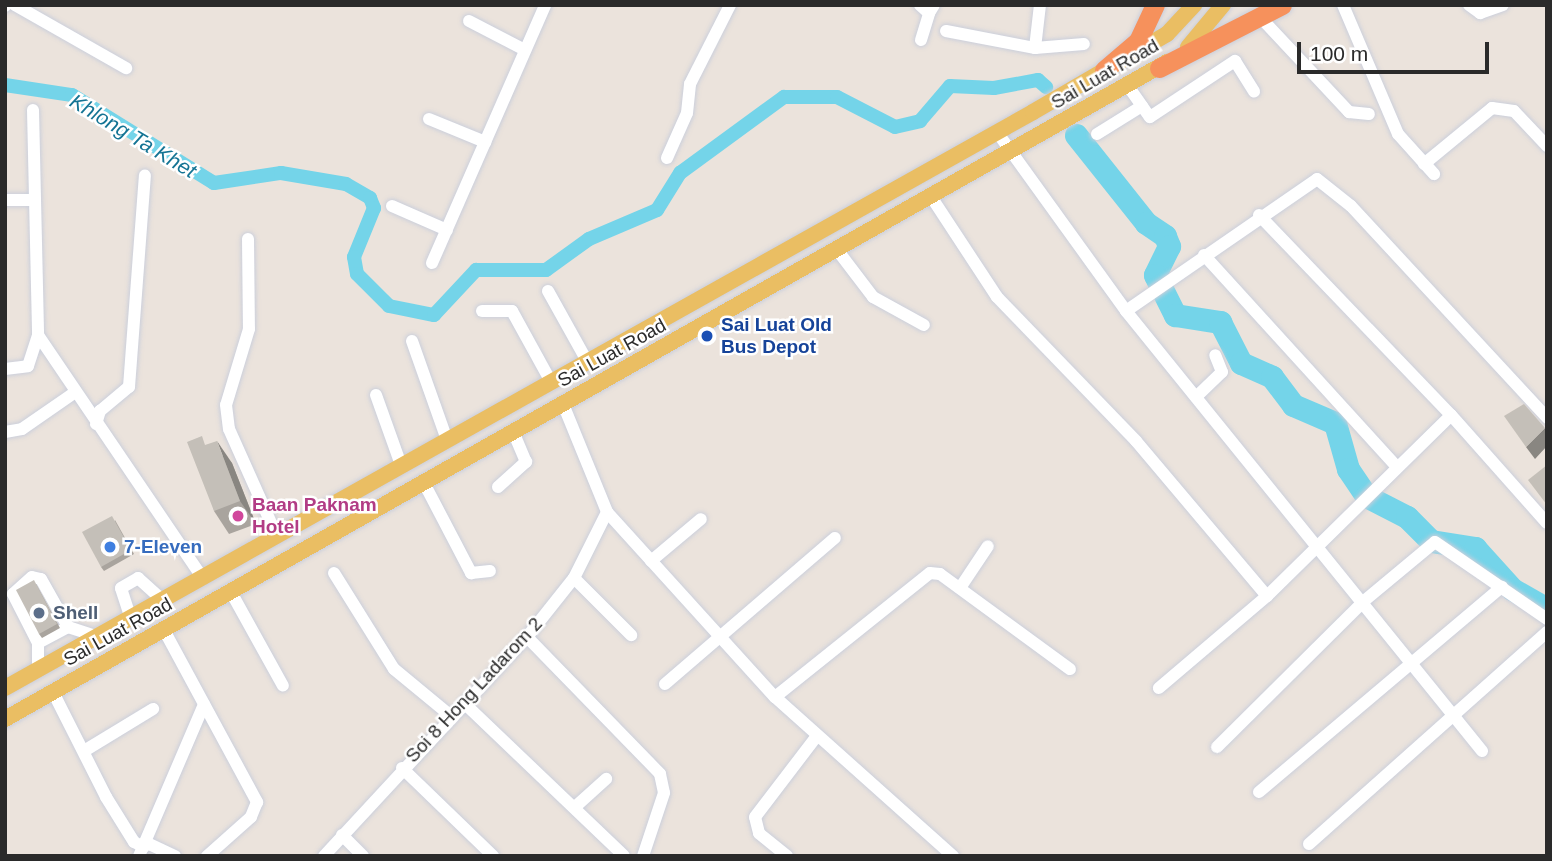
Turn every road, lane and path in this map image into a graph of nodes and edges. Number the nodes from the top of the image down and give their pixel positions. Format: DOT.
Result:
graph roads {
  1 [pos="545,5"];
  2 [pos="730,5"];
  3 [pos="1040,5"];
  4 [pos="1155,5"];
  5 [pos="1194,5"];
  6 [pos="1223,5"];
  7 [pos="1282,5"];
  8 [pos="1343,5"];
  9 [pos="1469,5"];
  10 [pos="1503,5"];
  11 [pos="928,8"];
  12 [pos="22,9"];
  13 [pos="1261,18"];
  14 [pos="469,21"];
  15 [pos="946,32"];
  16 [pos="921,40"];
  17 [pos="1084,44"];
  18 [pos="1035,48"];
  19 [pos="525,50"];
  20 [pos="126,68"];
  21 [pos="1159,68"];
  22 [pos="1104,70"];
  23 [pos="1128,86"];
  24 [pos="1254,91"];
  25 [pos="1142,106"];
  26 [pos="33,110"];
  27 [pos="1369,114"];
  28 [pos="429,119"];
  29 [pos="997,132"];
  30 [pos="1097,134"];
  31 [pos="485,142"];
  32 [pos="1547,146"];
  33 [pos="1010,152"];
  34 [pos="667,158"];
  35 [pos="1424,164"];
  36 [pos="1434,174"];
  37 [pos="145,176"];
  38 [pos="932,198"];
  39 [pos="35,200"];
  40 [pos="5,201"];
  41 [pos="393,206"];
  42 [pos="1259,215"];
  43 [pos="447,230"];
  44 [pos="248,239"];
  45 [pos="838,251"];
  46 [pos="1204,255"];
  47 [pos="432,263"];
  48 [pos="548,291"];
  49 [pos="482,310"];
  50 [pos="1126,311"];
  51 [pos="924,325"];
  52 [pos="37,335"];
  53 [pos="412,341"];
  54 [pos="1215,355"];
  55 [pos="587,361"];
  56 [pos="5,369"];
  57 [pos="551,382"];
  58 [pos="74,393"];
  59 [pos="376,395"];
  60 [pos="1196,397"];
  61 [pos="563,404"];
  62 [pos="1451,415"];
  63 [pos="1547,418"];
  64 [pos="96,424"];
  65 [pos="5,432"];
  66 [pos="513,432"];
  67 [pos="447,440"];
  68 [pos="401,465"];
  69 [pos="1395,465"];
  70 [pos="424,483"];
  71 [pos="1539,484"];
  72 [pos="498,487"];
  73 [pos="356,490"];
  74 [pos="1524,497"];
  75 [pos="607,512"];
  76 [pos="368,513"];
  77 [pos="701,519"];
  78 [pos="1547,523"];
  79 [pos="276,534"];
  80 [pos="835,538"];
  81 [pos="1316,543"];
  82 [pos="988,546"];
  83 [pos="651,561"];
  84 [pos="491,571"];
  85 [pos="334,573"];
  86 [pos="201,576"];
  87 [pos="574,578"];
  88 [pos="1502,587"];
  89 [pos="960,588"];
  90 [pos="231,592"];
  91 [pos="1267,596"];
  92 [pos="161,598"];
  93 [pos="1364,601"];
  94 [pos="130,616"];
  95 [pos="1547,619"];
  96 [pos="68,627"];
  97 [pos="164,630"];
  98 [pos="1547,632"];
  99 [pos="631,635"];
  100 [pos="95,636"];
  101 [pos="718,636"];
  102 [pos="527,637"];
  103 [pos="38,643"];
  104 [pos="1409,660"];
  105 [pos="38,669"];
  106 [pos="1070,669"];
  107 [pos="665,684"];
  108 [pos="283,686"];
  109 [pos="5,688"];
  110 [pos="1159,688"];
  111 [pos="53,692"];
  112 [pos="775,697"];
  113 [pos="464,703"];
  114 [pos="204,704"];
  115 [pos="153,709"];
  116 [pos="451,716"];
  117 [pos="1454,718"];
  118 [pos="5,719"];
  119 [pos="817,736"];
  120 [pos="1217,747"];
  121 [pos="84,751"];
  122 [pos="1482,751"];
  123 [pos="402,768"];
  124 [pos="606,779"];
  125 [pos="1259,792"];
  126 [pos="575,807"];
  127 [pos="342,835"];
  128 [pos="1308,844"];
  129 [pos="144,849"];
  130 [pos="175,856"];
  131 [pos="207,856"];
  132 [pos="324,856"];
  133 [pos="363,856"];
  134 [pos="493,856"];
  135 [pos="624,856"];
  136 [pos="643,856"];
  137 [pos="787,856"];
  138 [pos="953,856"];
  1 -- 19 [label="street"];
  2 -- 34 [label="street"];
  3 -- 18 [label="street"];
  4 -- 22 [label="highway"];
  5 -- 22 [label="main road, Sai Luat Road"];
  6 -- 21 [label="main road, Sai Luat Road"];
  7 -- 13 [label="highway"];
  8 -- 35 [label="street"];
  9 -- 10 [label="street"];
  11 -- 16 [label="street"];
  12 -- 20 [label="street"];
  13 -- 21 [label="highway"];
  13 -- 27 [label="street"];
  14 -- 19 [label="street"];
  15 -- 18 [label="street"];
  17 -- 18 [label="street"];
  19 -- 31 [label="street"];
  21 -- 23 [label="main road, Sai Luat Road"];
  22 -- 29 [label="main road, Sai Luat Road"];
  23 -- 25 [label="street"];
  23 -- 33 [label="main road, Sai Luat Road"];
  24 -- 25 [label="street"];
  25 -- 30 [label="street"];
  26 -- 39 [label="street"];
  28 -- 31 [label="street"];
  29 -- 33 [label="street"];
  29 -- 55 [label="main road, Sai Luat Road"];
  31 -- 43 [label="street"];
  32 -- 35 [label="street"];
  33 -- 38 [label="main road, Sai Luat Road"];
  33 -- 50 [label="street"];
  35 -- 36 [label="street"];
  37 -- 64 [label="street"];
  38 -- 45 [label="main road, Sai Luat Road"];
  38 -- 91 [label="street"];
  39 -- 40 [label="street"];
  39 -- 52 [label="street"];
  41 -- 43 [label="street"];
  42 -- 46 [label="street"];
  42 -- 62 [label="street"];
  42 -- 63 [label="street"];
  43 -- 47 [label="street"];
  44 -- 79 [label="street"];
  45 -- 51 [label="street"];
  45 -- 61 [label="main road, Sai Luat Road"];
  46 -- 50 [label="street"];
  46 -- 69 [label="street"];
  48 -- 55 [label="street"];
  49 -- 57 [label="street"];
  50 -- 60 [label="street"];
  52 -- 56 [label="street"];
  52 -- 58 [label="street"];
  53 -- 67 [label="street"];
  54 -- 60 [label="street"];
  55 -- 57 [label="main road, Sai Luat Road"];
  57 -- 67 [label="main road, Sai Luat Road"];
  58 -- 64 [label="street"];
  58 -- 65 [label="street"];
  59 -- 68 [label="street"];
  60 -- 81 [label="street"];
  61 -- 66 [label="main road, Sai Luat Road"];
  61 -- 75 [label="street"];
  62 -- 69 [label="street"];
  62 -- 74 [label="street"];
  64 -- 86 [label="street"];
  66 -- 70 [label="main road, Sai Luat Road"];
  66 -- 72 [label="street"];
  67 -- 68 [label="main road, Sai Luat Road"];
  68 -- 73 [label="main road, Sai Luat Road"];
  69 -- 81 [label="street"];
  70 -- 76 [label="main road, Sai Luat Road"];
  70 -- 84 [label="street"];
  71 -- 74 [label="street"];
  73 -- 76 [label="main road"];
  73 -- 79 [label="main road, Sai Luat Road"];
  74 -- 78 [label="street"];
  75 -- 83 [label="street"];
  75 -- 87 [label="street, Soi 8 Hong Ladarom 2"];
  76 -- 90 [label="main road, Sai Luat Road"];
  77 -- 83 [label="street"];
  79 -- 86 [label="main road, Sai Luat Road"];
  80 -- 101 [label="street"];
  81 -- 91 [label="street"];
  81 -- 93 [label="street"];
  82 -- 89 [label="street"];
  83 -- 101 [label="street"];
  85 -- 116 [label="street"];
  86 -- 92 [label="main road, Sai Luat Road"];
  87 -- 99 [label="street"];
  87 -- 102 [label="street, Soi 8 Hong Ladarom 2"];
  88 -- 93 [label="street"];
  88 -- 95 [label="street"];
  88 -- 104 [label="street"];
  89 -- 106 [label="street"];
  89 -- 112 [label="street"];
  90 -- 97 [label="main road, Sai Luat Road"];
  90 -- 108 [label="street"];
  91 -- 110 [label="street"];
  92 -- 94 [label="main road, Sai Luat Road"];
  92 -- 94 [label="street"];
  93 -- 104 [label="street"];
  93 -- 120 [label="street"];
  94 -- 100 [label="main road, Sai Luat Road"];
  96 -- 100 [label="street"];
  96 -- 103 [label="street"];
  96 -- 103 [label="street"];
  97 -- 111 [label="main road, Sai Luat Road"];
  97 -- 114 [label="street"];
  98 -- 117 [label="street"];
  100 -- 105 [label="main road, Sai Luat Road"];
  101 -- 107 [label="street"];
  101 -- 112 [label="street"];
  102 -- 113 [label="street, Soi 8 Hong Ladarom 2"];
  102 -- 136 [label="street"];
  103 -- 105 [label="street"];
  104 -- 117 [label="street"];
  104 -- 125 [label="street"];
  105 -- 109 [label="main road, Sai Luat Road"];
  111 -- 118 [label="main road, Sai Luat Road"];
  111 -- 121 [label="street"];
  112 -- 119 [label="street"];
  113 -- 116 [label="street, Soi 8 Hong Ladarom 2"];
  113 -- 126 [label="street"];
  114 -- 129 [label="street"];
  114 -- 131 [label="street"];
  115 -- 121 [label="street"];
  116 -- 123 [label="street, Soi 8 Hong Ladarom 2"];
  117 -- 122 [label="street"];
  117 -- 128 [label="street"];
  119 -- 137 [label="street"];
  119 -- 138 [label="street"];
  121 -- 129 [label="street"];
  123 -- 127 [label="street, Soi 8 Hong Ladarom 2"];
  123 -- 134 [label="street"];
  124 -- 126 [label="street"];
  126 -- 135 [label="street"];
  127 -- 132 [label="street, Soi 8 Hong Ladarom 2"];
  127 -- 133 [label="street"];
  129 -- 130 [label="street"];
}
